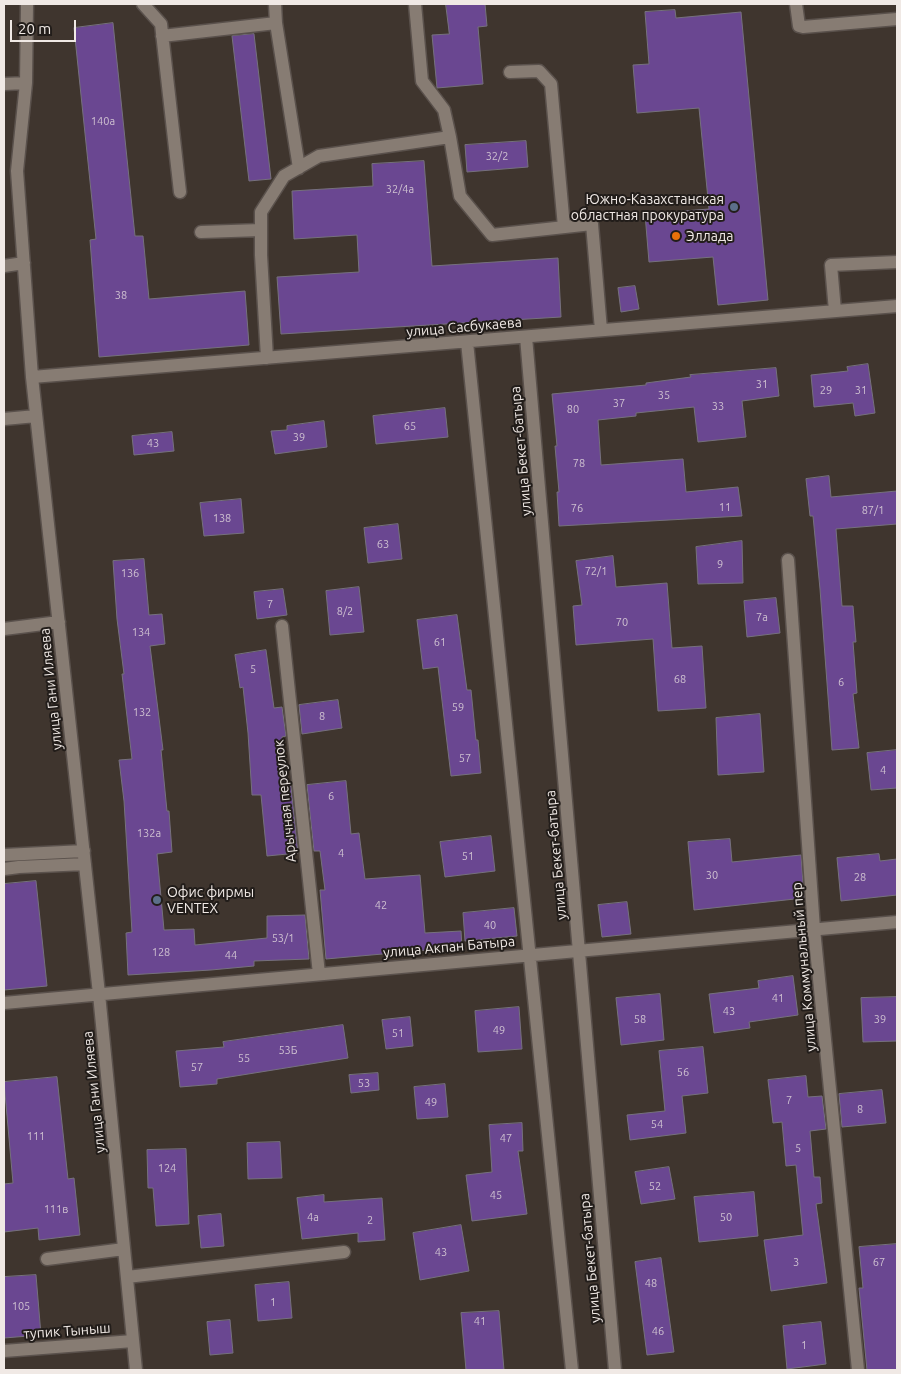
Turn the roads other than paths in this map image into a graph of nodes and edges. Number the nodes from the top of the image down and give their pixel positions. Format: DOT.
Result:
graph roads {
  1 [pos="27,4"];
  2 [pos="143,4"];
  3 [pos="275,4"];
  4 [pos="415,4"];
  5 [pos="796,4"];
  6 [pos="897,19"];
  7 [pos="276,23"];
  8 [pos="162,36"];
  9 [pos="510,72"];
  10 [pos="26,83"];
  11 [pos="4,84"];
  12 [pos="450,137"];
  13 [pos="299,168"];
  14 [pos="180,192"];
  15 [pos="564,227"];
  16 [pos="261,230"];
  17 [pos="201,232"];
  18 [pos="897,262"];
  19 [pos="24,263"];
  20 [pos="4,266"];
  21 [pos="897,306"];
  22 [pos="835,311"];
  23 [pos="601,330"];
  24 [pos="526,336"];
  25 [pos="467,342"];
  26 [pos="266,358"];
  27 [pos="32,377"];
  28 [pos="36,416"];
  29 [pos="4,419"];
  30 [pos="788,560"];
  31 [pos="59,622"];
  32 [pos="282,626"];
  33 [pos="4,629"];
  34 [pos="4,855"];
  35 [pos="84,858"];
  36 [pos="4,870"];
  37 [pos="897,922"];
  38 [pos="814,929"];
  39 [pos="579,950"];
  40 [pos="530,954"];
  41 [pos="319,974"];
  42 [pos="99,994"];
  43 [pos="4,1003"];
  44 [pos="124,1249"];
  45 [pos="344,1252"];
  46 [pos="47,1259"];
  47 [pos="127,1278"];
  48 [pos="133,1341"];
  49 [pos="4,1351"];
  50 [pos="136,1370"];
  51 [pos="572,1370"];
  52 [pos="614,1370"];
  53 [pos="858,1370"];
  1 -- 10 [label="street, улица Гани Иляева"];
  2 -- 8 [label="street"];
  3 -- 7 [label="street"];
  4 -- 12 [label="street"];
  5 -- 6 [label="street"];
  7 -- 8 [label="street"];
  7 -- 13 [label="street"];
  8 -- 14 [label="street"];
  9 -- 15 [label="street"];
  10 -- 11 [label="street"];
  10 -- 19 [label="street, улица Гани Иляева"];
  12 -- 13 [label="street"];
  12 -- 15 [label="street"];
  13 -- 16 [label="street"];
  15 -- 23 [label="street"];
  16 -- 17 [label="street"];
  16 -- 26 [label="street"];
  18 -- 22 [label="street"];
  19 -- 20 [label="street"];
  19 -- 27 [label="street, улица Гани Иляева"];
  21 -- 22 [label="street, улица Сасбукаева"];
  22 -- 23 [label="street, улица Сасбукаева"];
  23 -- 24 [label="street, улица Сасбукаева"];
  24 -- 25 [label="street, улица Сасбукаева"];
  24 -- 39 [label="street, улица Бекет-батыра"];
  25 -- 26 [label="street, улица Сасбукаева"];
  25 -- 40 [label="street, улица Бекет-батыра"];
  26 -- 27 [label="street, улица Сасбукаева"];
  27 -- 28 [label="street, улица Гани Иляева"];
  28 -- 29 [label="street"];
  28 -- 31 [label="street, улица Гани Иляева"];
  30 -- 38 [label="street, улица Коммунальный пер"];
  31 -- 33 [label="street"];
  31 -- 35 [label="street, улица Гани Иляева"];
  32 -- 41 [label="street, Арычная переулок"];
  34 -- 35 [label="street"];
  35 -- 36 [label="street"];
  35 -- 42 [label="street, улица Гани Иляева"];
  37 -- 38 [label="street, улица Акпан Батыра"];
  38 -- 39 [label="street, улица Акпан Батыра"];
  38 -- 53 [label="street, улица Коммунальный пер"];
  39 -- 40 [label="street, улица Акпан Батыра"];
  39 -- 52 [label="street, улица Бекет-батыра"];
  40 -- 41 [label="street, улица Акпан Батыра"];
  40 -- 51 [label="street, улица Бекет-батыра"];
  41 -- 42 [label="street, улица Акпан Батыра"];
  42 -- 43 [label="street, улица Акпан Батыра"];
  42 -- 44 [label="street, улица Гани Иляева"];
  44 -- 46 [label="street"];
  44 -- 47 [label="street, улица Гани Иляева"];
  45 -- 47 [label="street"];
  47 -- 48 [label="street, улица Гани Иляева"];
  48 -- 49 [label="street, тупик Тыныш"];
  48 -- 50 [label="street, улица Гани Иляева"];
}
